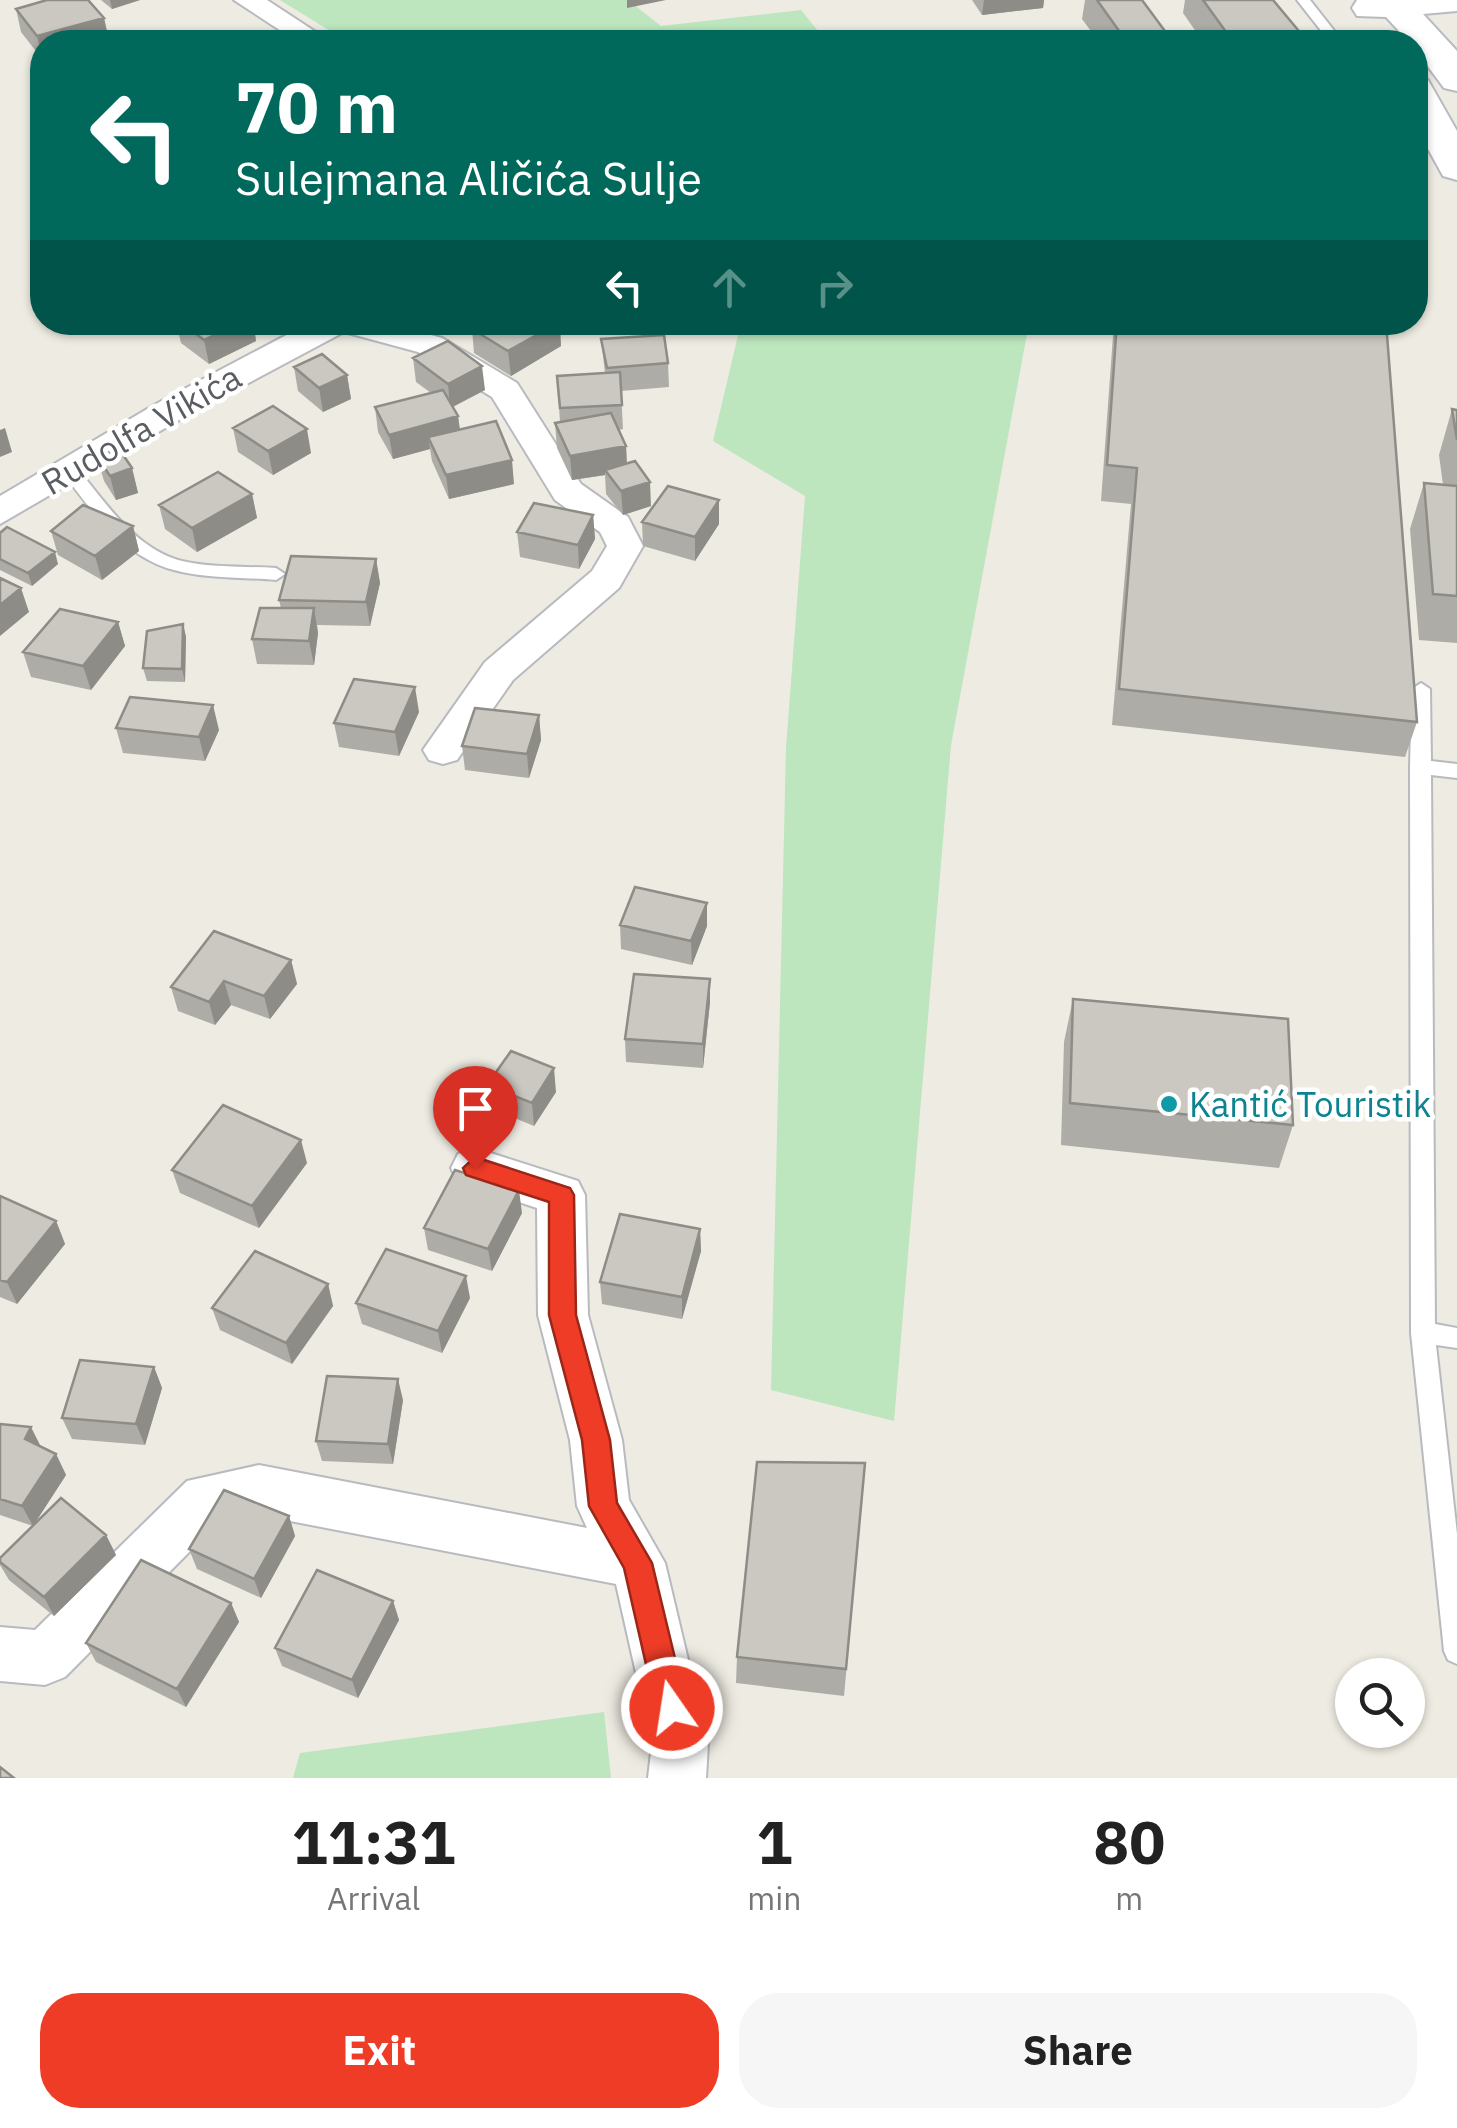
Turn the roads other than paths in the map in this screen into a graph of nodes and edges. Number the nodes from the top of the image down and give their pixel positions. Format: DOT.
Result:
graph roads {
  1 [pos="248,0"];
  2 [pos="1303,0"];
  3 [pos="1457,0"];
  4 [pos="1381,18"];
  5 [pos="1457,26"];
  6 [pos="297,30"];
  7 [pos="1327,30"];
  8 [pos="1428,56"];
  9 [pos="1457,80"];
  10 [pos="1428,113"];
  11 [pos="1457,168"];
  12 [pos="314,335"];
  13 [pos="391,335"];
  14 [pos="68,467"];
  15 [pos="0,512"];
  16 [pos="276,574"];
  17 [pos="1421,689"];
  18 [pos="442,750"];
  19 [pos="1420,767"];
  20 [pos="1457,771"];
  21 [pos="475,1168"];
  22 [pos="1423,1333"];
  23 [pos="1457,1338"];
  24 [pos="638,1563"];
  25 [pos="1457,1651"];
  26 [pos="0,1654"];
  27 [pos="677,1778"];
  1 -- 6 [label="street"];
  2 -- 7 [label="lane"];
  3 -- 4 [label="main road"];
  4 -- 5 [label="main road"];
  8 -- 9 [label="main road"];
  10 -- 11 [label="main road"];
  12 -- 14 [label="street, Rudolfa Vikića"];
  13 -- 18 [label="street, Rudolfa Vikića"];
  14 -- 15 [label="street, Rudolfa Vikića"];
  14 -- 16 [label="lane"];
  17 -- 19 [label="lane"];
  19 -- 20 [label="lane"];
  19 -- 22 [label="lane"];
  21 -- 24 [label="street"];
  22 -- 23 [label="lane"];
  22 -- 25 [label="lane"];
  24 -- 26 [label="street"];
  24 -- 27 [label="street"];
}
